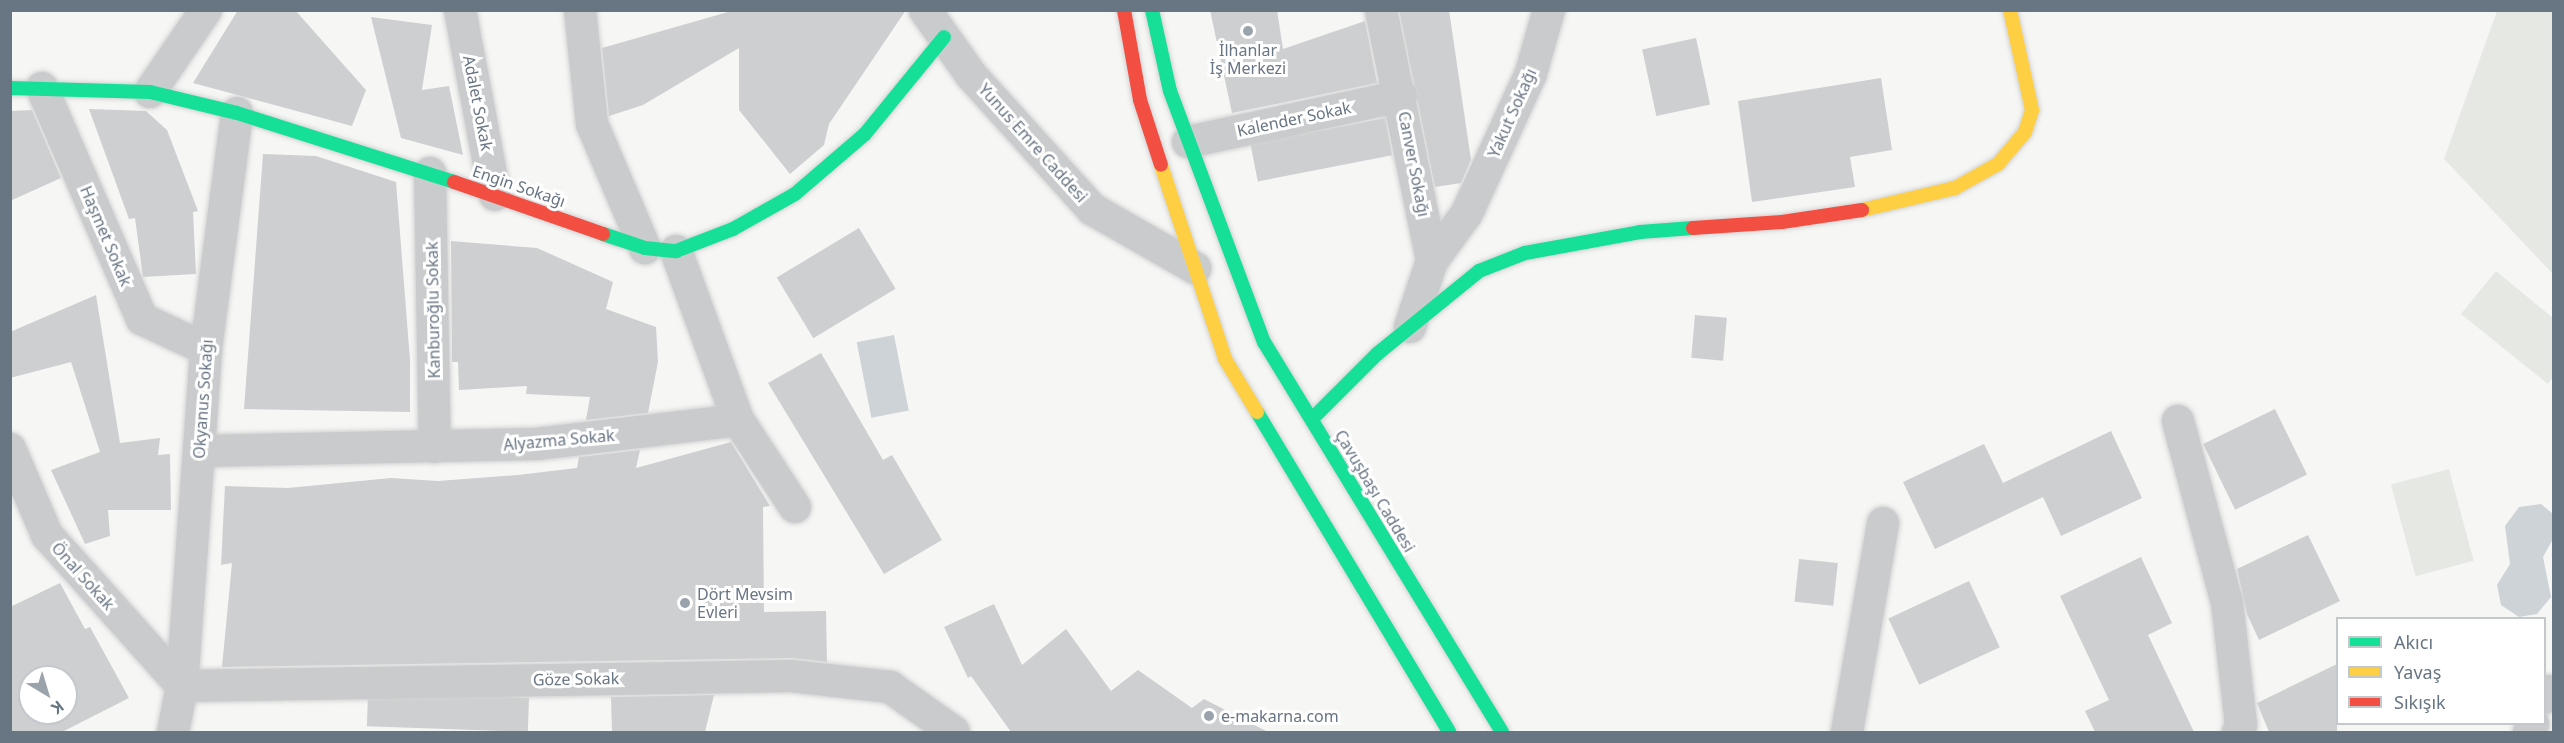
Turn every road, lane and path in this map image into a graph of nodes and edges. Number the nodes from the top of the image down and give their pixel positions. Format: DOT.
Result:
graph roads {
  1 [pos="206,10"];
  2 [pos="460,10"];
  3 [pos="580,10"];
  4 [pos="925,10"];
  5 [pos="1124,10"];
  6 [pos="1152,10"];
  7 [pos="1381,10"];
  8 [pos="1549,10"];
  9 [pos="2010,10"];
  10 [pos="944,37"];
  11 [pos="10,88"];
  12 [pos="42,88"];
  13 [pos="150,92"];
  14 [pos="1401,96"];
  15 [pos="237,113"];
  16 [pos="1188,142"];
  17 [pos="430,173"];
  18 [pos="495,195"];
  19 [pos="661,250"];
  20 [pos="1432,261"];
  21 [pos="1215,264"];
  22 [pos="1410,327"];
  23 [pos="206,350"];
  24 [pos="1312,419"];
  25 [pos="738,420"];
  26 [pos="2178,421"];
  27 [pos="435,447"];
  28 [pos="10,449"];
  29 [pos="199,451"];
  30 [pos="795,507"];
  31 [pos="1883,523"];
  32 [pos="182,686"];
  33 [pos="173,732"];
  34 [pos="954,732"];
  35 [pos="1449,732"];
  36 [pos="1502,732"];
  37 [pos="1847,732"];
  38 [pos="2238,732"];
  1 -- 13 [label="street"];
  2 -- 18 [label="street, Adalet Sokak"];
  3 -- 19 [label="street"];
  4 -- 10 [label="street, Yunus Emre Caddesi"];
  5 -- 21 [label="street, Çavuşbaşı Caddesi"];
  6 -- 16 [label="street, Çavuşbaşı Caddesi"];
  7 -- 14 [label="street, Canver Sokağı"];
  8 -- 20 [label="street, Yakut Sokağı"];
  9 -- 22 [label="street"];
  10 -- 19 [label="street"];
  10 -- 21 [label="street, Yunus Emre Caddesi"];
  11 -- 12 [label="street, Engin Sokağı"];
  12 -- 13 [label="street, Engin Sokağı"];
  12 -- 23 [label="street, Haşmet Sokak"];
  13 -- 15 [label="street, Engin Sokağı"];
  14 -- 16 [label="street, Kalender Sokak"];
  14 -- 20 [label="street, Canver Sokağı"];
  15 -- 17 [label="street, Engin Sokağı"];
  15 -- 23 [label="street, Okyanus Sokağı"];
  16 -- 21 [label="street, Çavuşbaşı Caddesi"];
  17 -- 18 [label="street, Engin Sokağı"];
  17 -- 27 [label="street, Kanburoğlu Sokak"];
  18 -- 19 [label="street, Engin Sokağı"];
  19 -- 25 [label="street"];
  20 -- 22 [label="street"];
  21 -- 24 [label="street, Çavuşbaşı Caddesi"];
  21 -- 35 [label="street, Çavuşbaşı Caddesi"];
  22 -- 24 [label="street"];
  23 -- 29 [label="street, Okyanus Sokağı"];
  24 -- 36 [label="street, Çavuşbaşı Caddesi"];
  25 -- 27 [label="street, Alyazma Sokak"];
  25 -- 30 [label="street"];
  26 -- 38 [label="street"];
  27 -- 29 [label="street, Alyazma Sokak"];
  28 -- 32 [label="street, Önal Sokak"];
  29 -- 32 [label="street, Okyanus Sokağı"];
  31 -- 37 [label="street"];
  32 -- 33 [label="street, Okyanus Sokağı"];
  32 -- 34 [label="street, Göze Sokak"];
}
